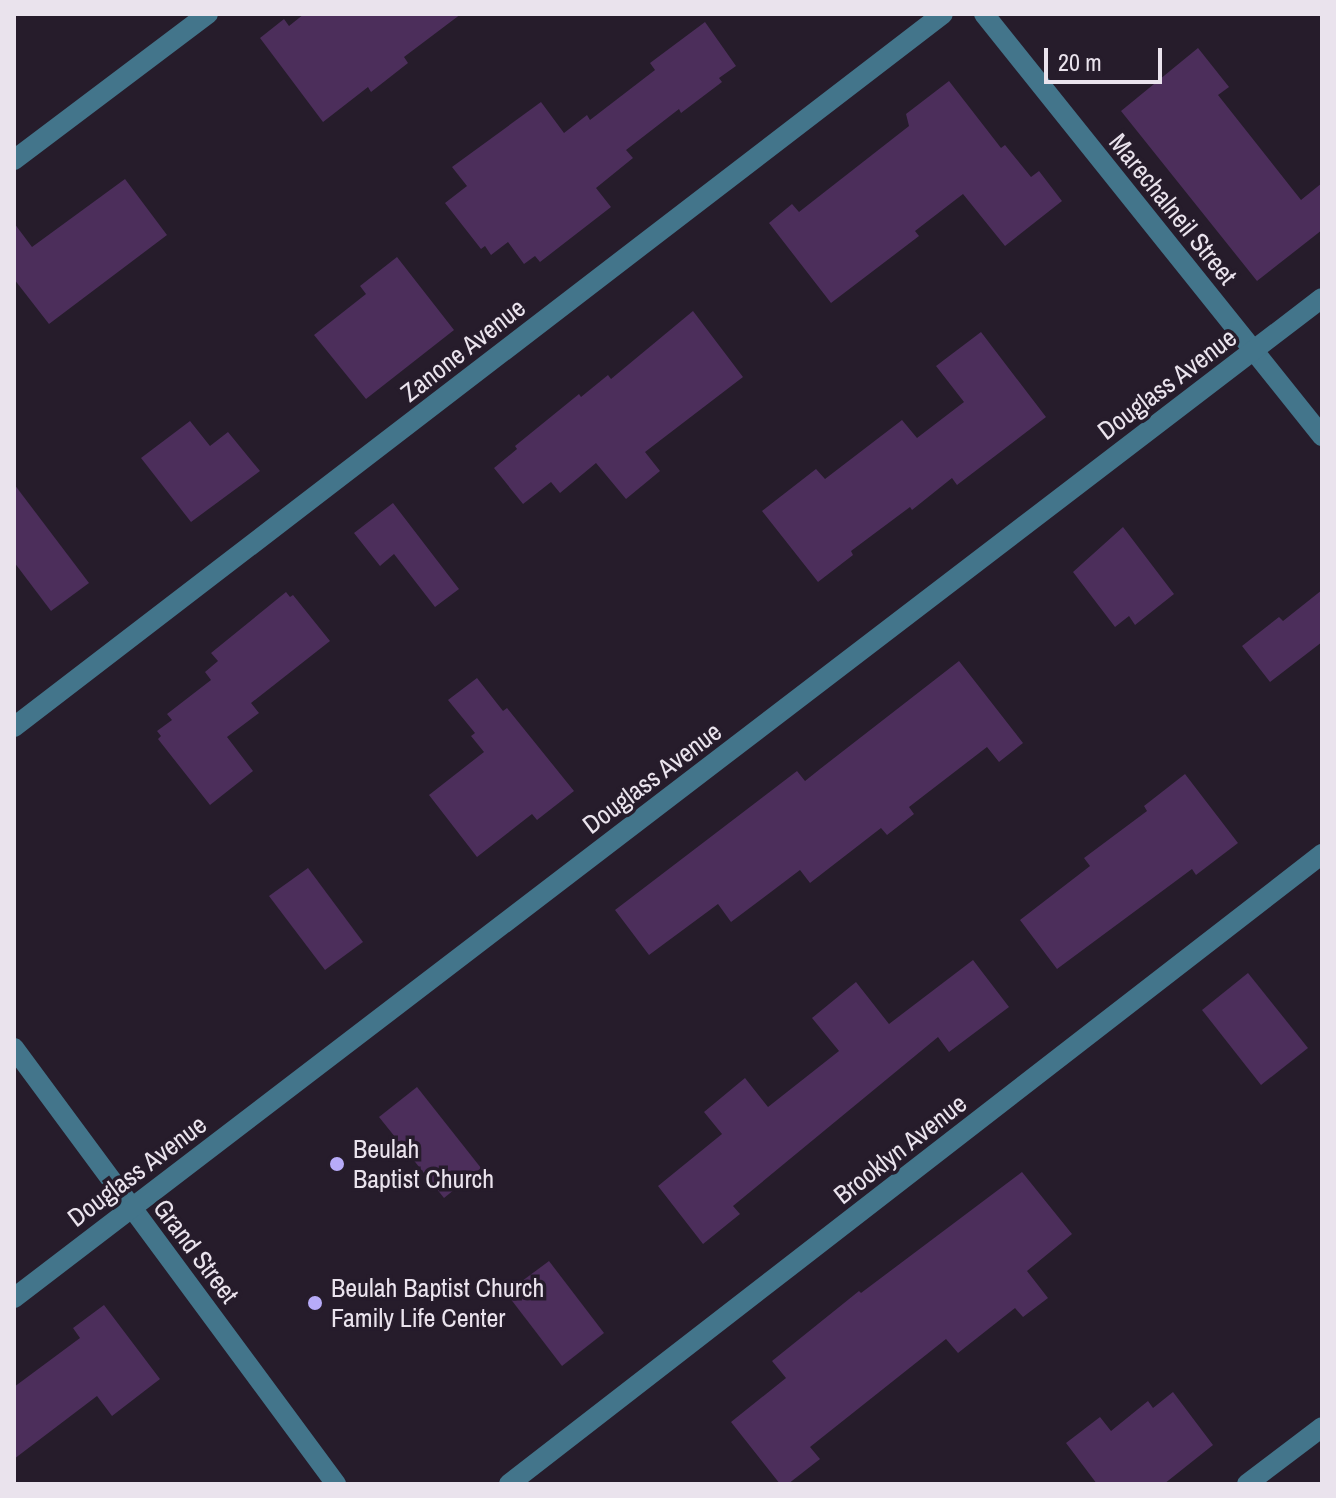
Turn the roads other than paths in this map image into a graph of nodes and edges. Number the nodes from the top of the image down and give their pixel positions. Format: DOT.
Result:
graph roads {
  1 [pos="208,14"];
  2 [pos="943,14"];
  3 [pos="984,14"];
  4 [pos="14,160"];
  5 [pos="1322,298"];
  6 [pos="1254,351"];
  7 [pos="1322,436"];
  8 [pos="14,727"];
  9 [pos="1322,854"];
  10 [pos="14,1048"];
  11 [pos="132,1208"];
  12 [pos="14,1298"];
  13 [pos="1322,1427"];
  14 [pos="336,1484"];
  15 [pos="509,1484"];
  16 [pos="1247,1484"];
  1 -- 4 [label="street"];
  2 -- 8 [label="street, Zanone Avenue"];
  3 -- 6 [label="street, Marechalneil Street"];
  5 -- 6 [label="street, Douglass Avenue"];
  6 -- 7 [label="street, Marechalneil Street"];
  6 -- 11 [label="street, Douglass Avenue"];
  9 -- 15 [label="street, Brooklyn Avenue"];
  10 -- 11 [label="street, Grand Street"];
  11 -- 12 [label="street, Douglass Avenue"];
  11 -- 14 [label="street, Grand Street"];
  13 -- 16 [label="street"];
}
